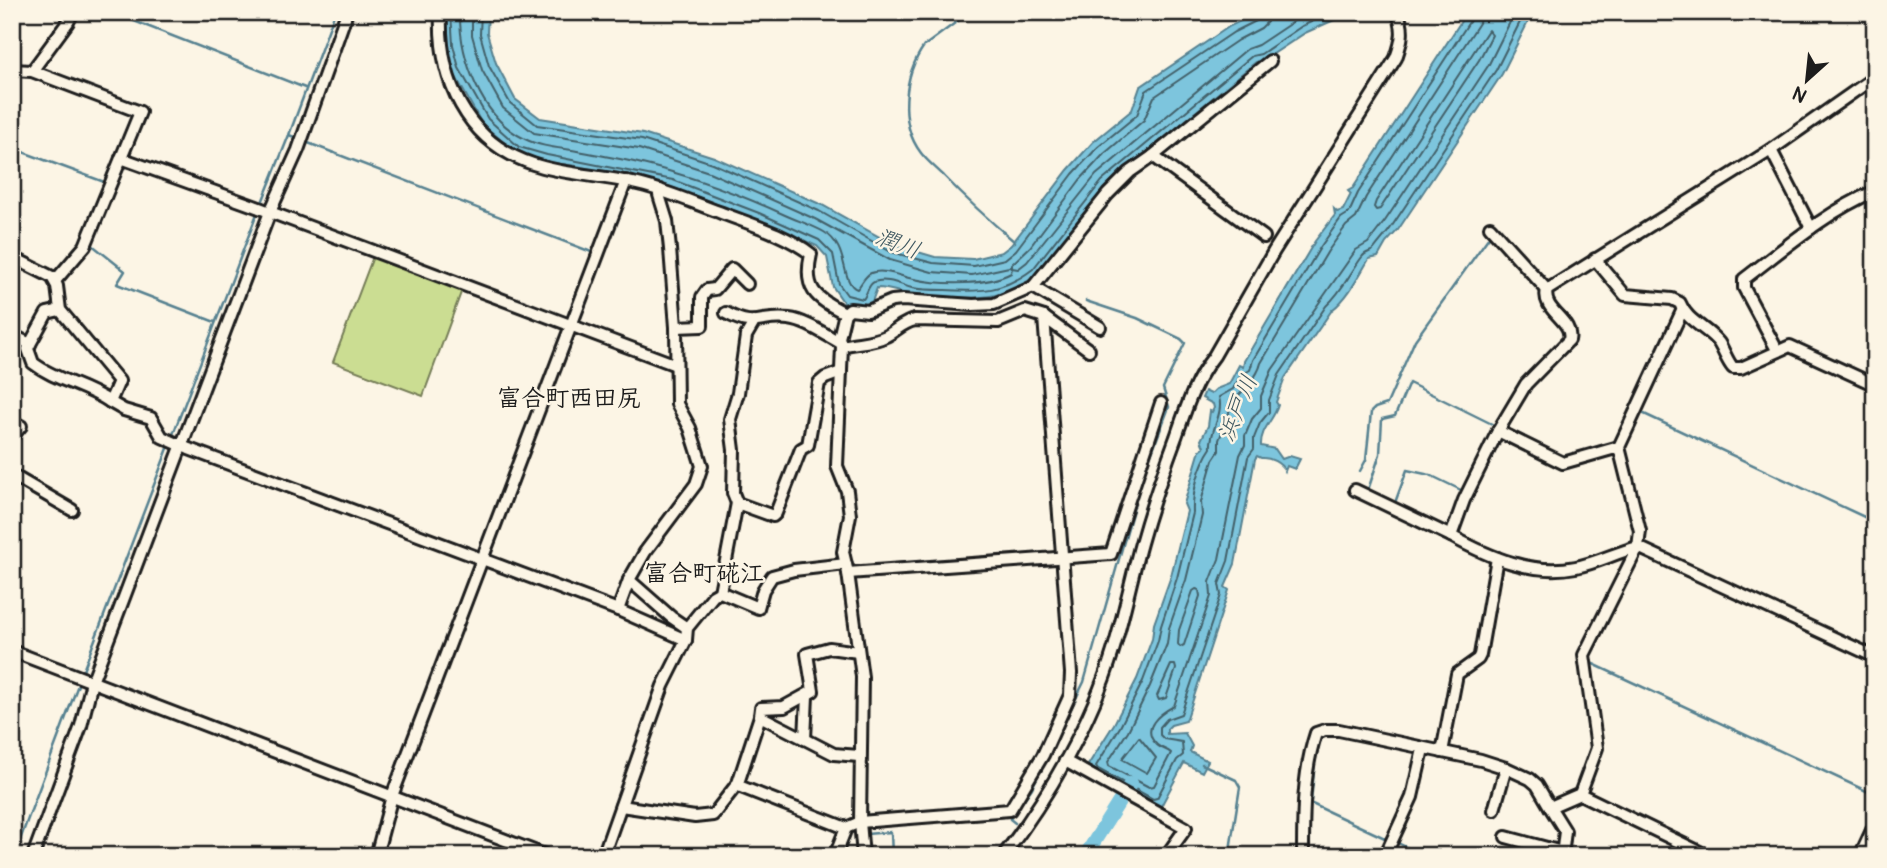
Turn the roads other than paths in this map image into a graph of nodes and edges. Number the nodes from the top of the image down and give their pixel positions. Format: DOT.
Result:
graph roads {
  1 [pos="73,12"];
  2 [pos="347,12"];
  3 [pos="441,12"];
  4 [pos="1397,12"];
  5 [pos="1270,61"];
  6 [pos="12,70"];
  7 [pos="32,71"];
  8 [pos="1875,76"];
  9 [pos="1771,150"];
  10 [pos="1153,156"];
  11 [pos="121,158"];
  12 [pos="626,181"];
  13 [pos="660,190"];
  14 [pos="1875,191"];
  15 [pos="268,211"];
  16 [pos="1490,227"];
  17 [pos="1811,228"];
  18 [pos="1264,237"];
  19 [pos="12,257"];
  20 [pos="1595,259"];
  21 [pos="55,281"];
  22 [pos="747,284"];
  23 [pos="1033,287"];
  24 [pos="1547,290"];
  25 [pos="1683,309"];
  26 [pos="60,310"];
  27 [pos="726,313"];
  28 [pos="844,315"];
  29 [pos="1044,317"];
  30 [pos="753,324"];
  31 [pos="570,326"];
  32 [pos="676,327"];
  33 [pos="1100,327"];
  34 [pos="12,335"];
  35 [pos="840,342"];
  36 [pos="30,344"];
  37 [pos="1089,350"];
  38 [pos="1777,350"];
  39 [pos="676,365"];
  40 [pos="841,372"];
  41 [pos="1875,385"];
  42 [pos="110,402"];
  43 [pos="1161,403"];
  44 [pos="12,422"];
  45 [pos="1498,431"];
  46 [pos="12,438"];
  47 [pos="179,444"];
  48 [pos="1619,447"];
  49 [pos="12,475"];
  50 [pos="1355,490"];
  51 [pos="737,503"];
  52 [pos="72,510"];
  53 [pos="1451,536"];
  54 [pos="1638,547"];
  55 [pos="1062,558"];
  56 [pos="1497,558"];
  57 [pos="481,560"];
  58 [pos="847,568"];
  59 [pos="629,580"];
  60 [pos="720,592"];
  61 [pos="618,610"];
  62 [pos="687,634"];
  63 [pos="12,651"];
  64 [pos="858,652"];
  65 [pos="1875,657"];
  66 [pos="90,681"];
  67 [pos="807,695"];
  68 [pos="760,716"];
  69 [pos="805,739"];
  70 [pos="1423,749"];
  71 [pos="1442,752"];
  72 [pos="859,757"];
  73 [pos="1065,761"];
  74 [pos="1506,768"];
  75 [pos="736,785"];
  76 [pos="1580,794"];
  77 [pos="392,796"];
  78 [pos="621,806"];
  79 [pos="1550,807"];
  80 [pos="1494,810"];
  81 [pos="860,822"];
  82 [pos="1875,824"];
  83 [pos="846,828"];
  84 [pos="1506,836"];
  85 [pos="1562,854"];
  86 [pos="33,856"];
  87 [pos="376,856"];
  88 [pos="547,856"];
  89 [pos="603,856"];
  90 [pos="835,856"];
  91 [pos="863,856"];
  92 [pos="1003,856"];
  93 [pos="1166,856"];
  94 [pos="1303,856"];
  95 [pos="1385,856"];
  96 [pos="1709,856"];
  97 [pos="1860,856"];
  1 -- 7 [label="street"];
  2 -- 15 [label="street"];
  3 -- 12 [label="street"];
  4 -- 73 [label="street"];
  5 -- 10 [label="street"];
  6 -- 7 [label="street"];
  7 -- 11 [label="street"];
  8 -- 9 [label="street"];
  9 -- 17 [label="street"];
  9 -- 20 [label="street"];
  10 -- 18 [label="street"];
  10 -- 23 [label="street"];
  11 -- 15 [label="street"];
  11 -- 21 [label="street"];
  12 -- 13 [label="street"];
  12 -- 31 [label="street"];
  13 -- 28 [label="street"];
  13 -- 32 [label="street"];
  14 -- 17 [label="street"];
  15 -- 31 [label="street"];
  15 -- 47 [label="street"];
  16 -- 24 [label="street"];
  17 -- 38 [label="street"];
  19 -- 21 [label="street"];
  20 -- 24 [label="street"];
  20 -- 25 [label="street"];
  21 -- 26 [label="street"];
  22 -- 32 [label="street"];
  23 -- 28 [label="street"];
  23 -- 33 [label="street"];
  24 -- 45 [label="street"];
  25 -- 38 [label="street"];
  25 -- 48 [label="street"];
  26 -- 36 [label="street"];
  26 -- 42 [label="street"];
  27 -- 30 [label="street"];
  28 -- 35 [label="street"];
  29 -- 35 [label="street"];
  29 -- 37 [label="street"];
  29 -- 55 [label="street"];
  30 -- 35 [label="street"];
  30 -- 51 [label="street"];
  31 -- 39 [label="street"];
  31 -- 57 [label="street"];
  32 -- 39 [label="street"];
  34 -- 36 [label="street"];
  35 -- 40 [label="street"];
  36 -- 42 [label="street"];
  38 -- 41 [label="street"];
  39 -- 59 [label="street"];
  40 -- 51 [label="street"];
  40 -- 58 [label="street"];
  42 -- 47 [label="street"];
  43 -- 55 [label="street"];
  44 -- 46 [label="street"];
  45 -- 48 [label="street"];
  45 -- 53 [label="street"];
  47 -- 57 [label="street"];
  47 -- 66 [label="street"];
  48 -- 54 [label="street"];
  49 -- 52 [label="street"];
  50 -- 53 [label="street"];
  51 -- 60 [label="street"];
  53 -- 56 [label="street"];
  54 -- 56 [label="street"];
  54 -- 65 [label="street"];
  54 -- 76 [label="street"];
  55 -- 58 [label="street"];
  55 -- 81 [label="street"];
  56 -- 71 [label="street"];
  57 -- 61 [label="street"];
  57 -- 77 [label="street"];
  58 -- 60 [label="street"];
  58 -- 64 [label="street"];
  59 -- 61 [label="street"];
  59 -- 62 [label="street"];
  60 -- 62 [label="street"];
  61 -- 62 [label="street"];
  62 -- 78 [label="street"];
  63 -- 66 [label="street"];
  64 -- 67 [label="street"];
  64 -- 72 [label="street"];
  66 -- 77 [label="street"];
  66 -- 86 [label="street"];
  67 -- 68 [label="street"];
  67 -- 69 [label="street"];
  68 -- 69 [label="street"];
  68 -- 75 [label="street"];
  69 -- 72 [label="street"];
  70 -- 71 [label="street"];
  70 -- 94 [label="street"];
  70 -- 95 [label="street"];
  71 -- 74 [label="street"];
  72 -- 81 [label="street"];
  73 -- 92 [label="street"];
  73 -- 93 [label="street"];
  74 -- 79 [label="street"];
  74 -- 80 [label="street"];
  75 -- 78 [label="street"];
  75 -- 83 [label="street"];
  76 -- 79 [label="street"];
  76 -- 96 [label="street"];
  77 -- 87 [label="street"];
  77 -- 88 [label="street"];
  78 -- 89 [label="street"];
  79 -- 85 [label="street"];
  81 -- 83 [label="street"];
  81 -- 91 [label="street"];
  82 -- 97 [label="street"];
  83 -- 90 [label="street"];
  84 -- 85 [label="street"];
}
